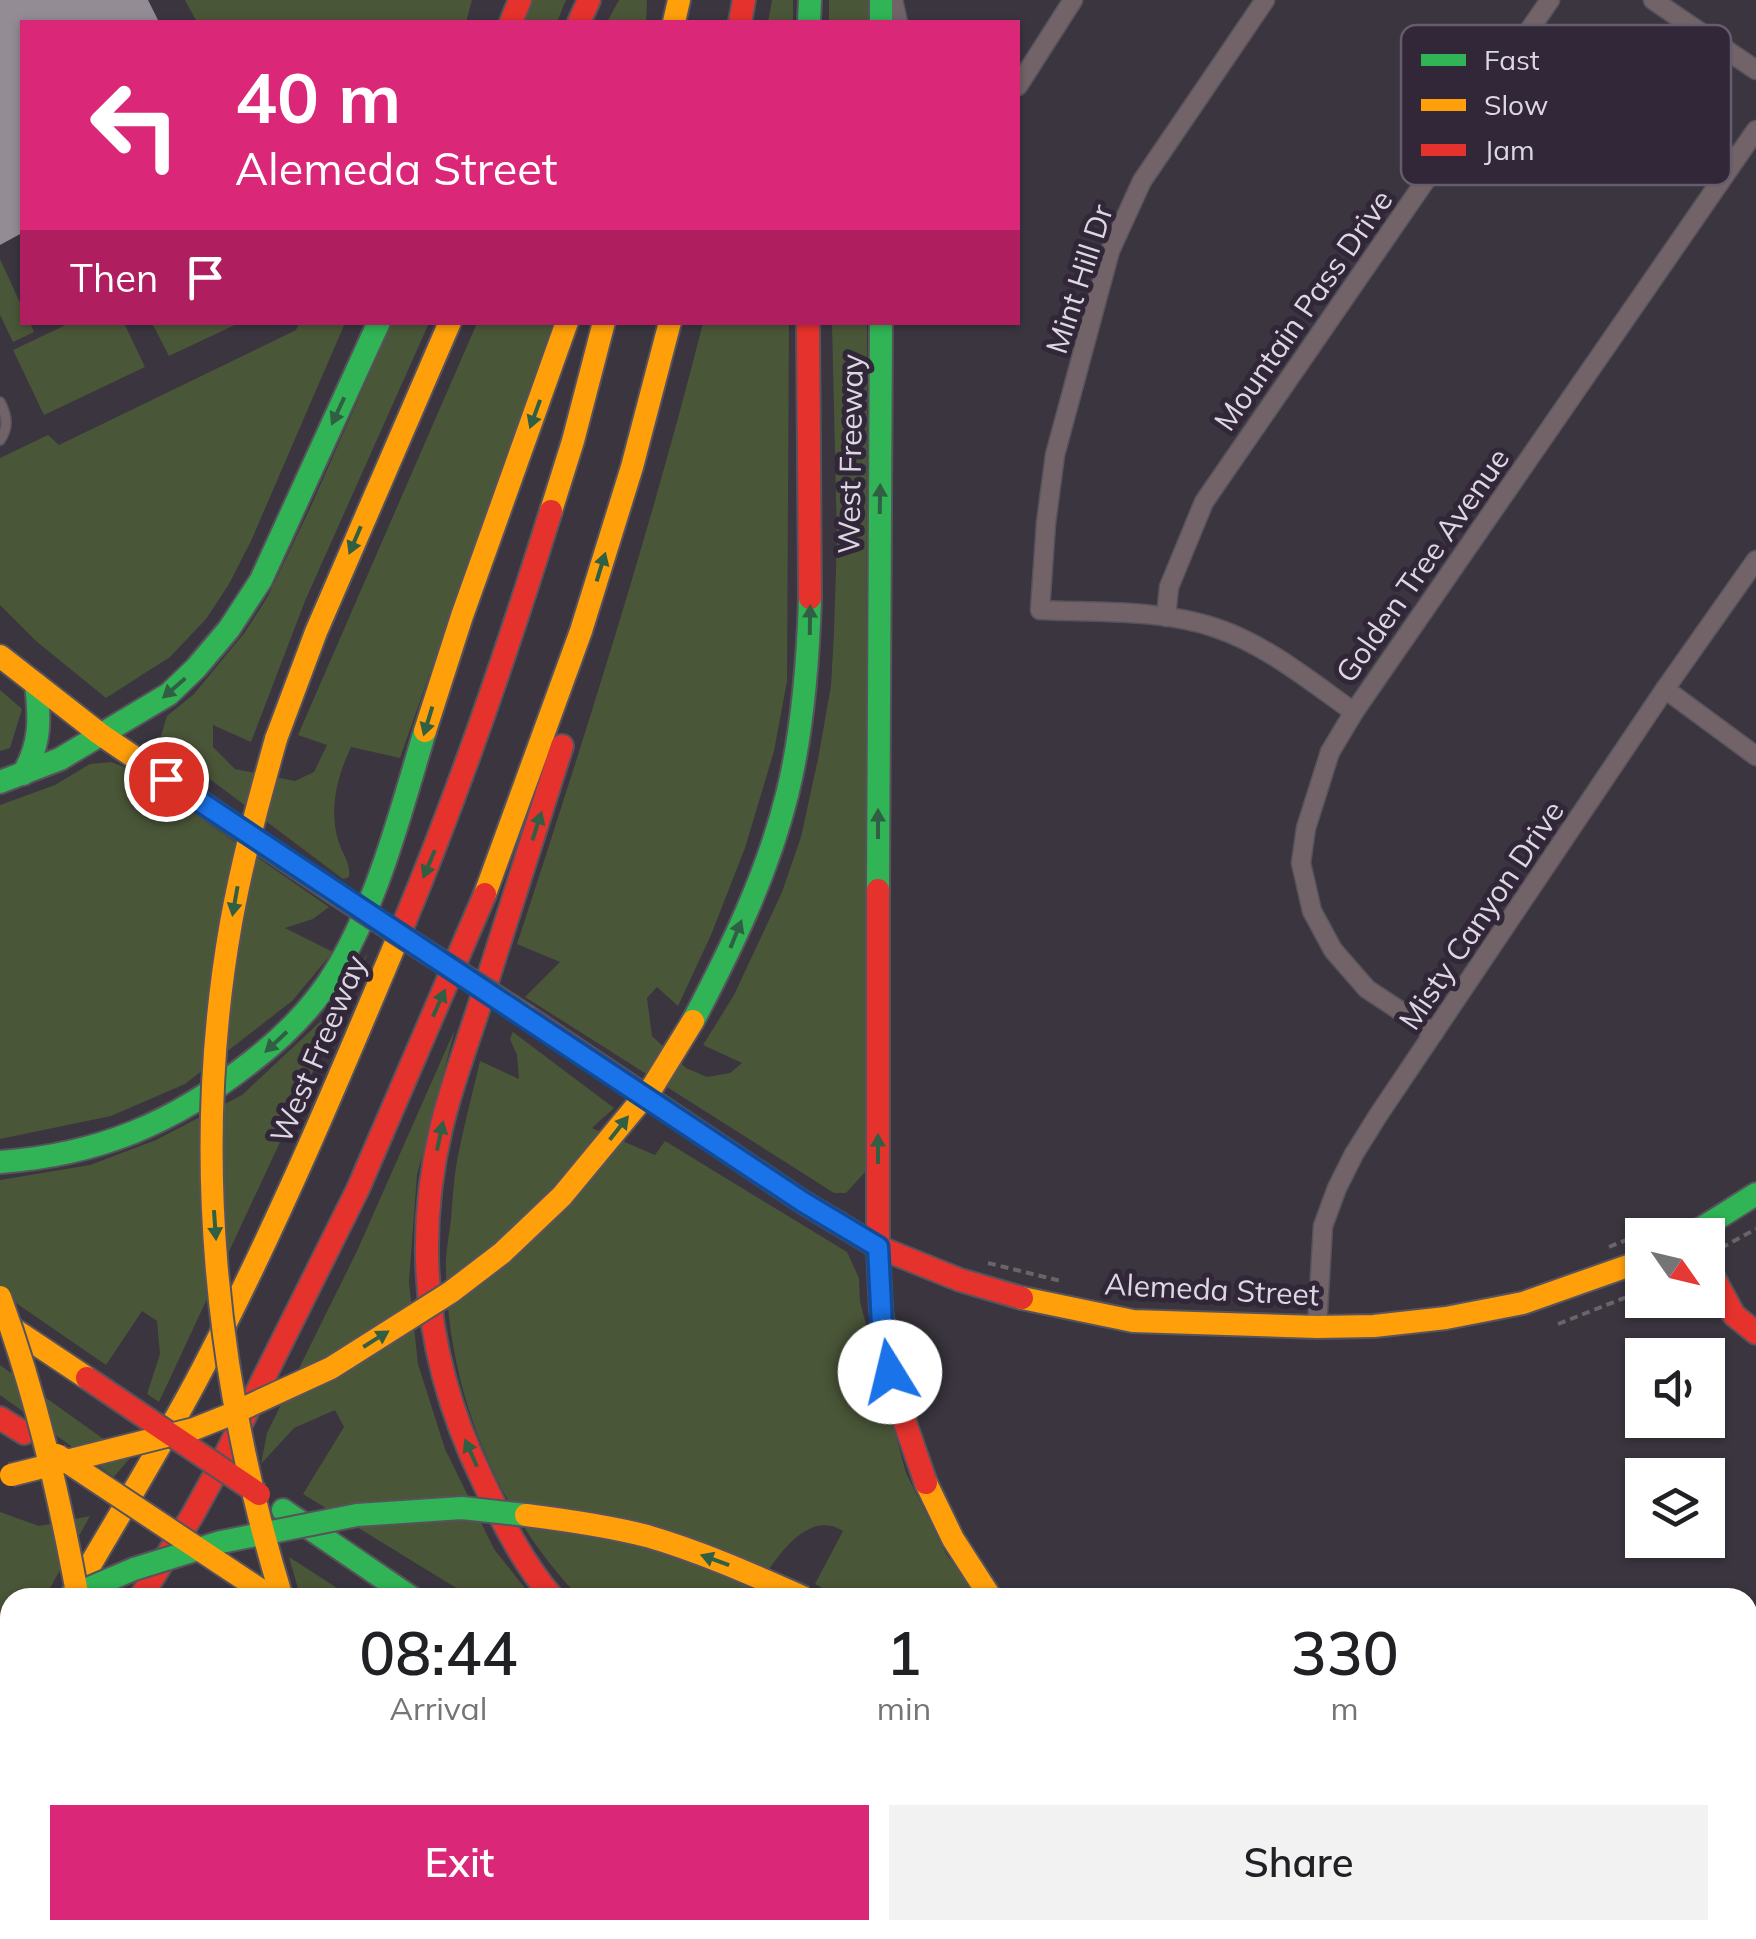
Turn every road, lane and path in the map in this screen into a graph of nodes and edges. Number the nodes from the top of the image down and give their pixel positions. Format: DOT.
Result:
graph roads {
  1 [pos="1073,0"];
  2 [pos="1265,0"];
  3 [pos="1550,0"];
  4 [pos="1652,0"];
  5 [pos="1533,25"];
  6 [pos="1689,25"];
  7 [pos="1731,53"];
  8 [pos="1026,64"];
  9 [pos="1756,70"];
  10 [pos="1756,130"];
  11 [pos="1731,166"];
  12 [pos="1422,185"];
  13 [pos="1718,185"];
  14 [pos="379,325"];
  15 [pos="449,325"];
  16 [pos="566,325"];
  17 [pos="603,325"];
  18 [pos="669,325"];
  19 [pos="808,325"];
  20 [pos="881,325"];
  21 [pos="891,325"];
  22 [pos="881,348"];
  23 [pos="0,402"];
  24 [pos="0,440"];
  25 [pos="1756,560"];
  26 [pos="1166,616"];
  27 [pos="582,631"];
  28 [pos="0,656"];
  29 [pos="36,684"];
  30 [pos="1665,689"];
  31 [pos="1354,712"];
  32 [pos="100,734"];
  33 [pos="1756,756"];
  34 [pos="23,774"];
  35 [pos="0,782"];
  36 [pos="1434,1033"];
  37 [pos="0,1162"];
  38 [pos="1756,1194"];
  39 [pos="1705,1218"];
  40 [pos="1756,1229"];
  41 [pos="1625,1244"];
  42 [pos="1725,1246"];
  43 [pos="878,1247"];
  44 [pos="1602,1250"];
  45 [pos="988,1263"];
  46 [pos="1625,1267"];
  47 [pos="1076,1285"];
  48 [pos="1110,1292"];
  49 [pos="0,1297"];
  50 [pos="1625,1297"];
  51 [pos="1161,1298"];
  52 [pos="1725,1298"];
  53 [pos="0,1320"];
  54 [pos="1558,1324"];
  55 [pos="1318,1326"];
  56 [pos="1756,1333"];
  57 [pos="0,1418"];
  58 [pos="0,1476"];
  59 [pos="70,1588"];
  60 [pos="78,1588"];
  61 [pos="93,1588"];
  62 [pos="146,1588"];
  63 [pos="258,1588"];
  64 [pos="279,1588"];
  65 [pos="397,1588"];
  66 [pos="544,1588"];
  67 [pos="782,1588"];
  68 [pos="985,1588"];
  1 -- 8 [label="street"];
  2 -- 26 [label="street, Mint Hill Dr"];
  3 -- 5 [label="street, Mountain Pass Drive"];
  4 -- 6 [label="street"];
  7 -- 9 [label="street"];
  10 -- 11 [label="street, Golden Tree Avenue"];
  12 -- 26 [label="street, Mountain Pass Drive"];
  13 -- 31 [label="street, Golden Tree Avenue"];
  14 -- 32 [label="main road, one-way"];
  15 -- 64 [label="main road, one-way, bridge"];
  16 -- 37 [label="main road, one-way"];
  17 -- 60 [label="main road, West Freeway, one-way"];
  27 -- 18 [label="main road, one-way"];
  58 -- 19 [label="main road, one-way, bridge"];
  20 -- 22 [label="main road, West Freeway"];
  21 -- 22 [label="street"];
  43 -- 22 [label="main road, West Freeway, one-way"];
  23 -- 24 [label="lane"];
  25 -- 30 [label="street, Misty Canyon Drive"];
  26 -- 31 [label="street"];
  62 -- 27 [label="main road, one-way"];
  66 -- 27 [label="main road, one-way"];
  28 -- 29 [label="main road, Alemeda Street"];
  29 -- 32 [label="main road, Alemeda Street"];
  29 -- 34 [label="main road"];
  30 -- 33 [label="street"];
  30 -- 36 [label="street, Misty Canyon Drive"];
  31 -- 36 [label="street, Golden Tree Avenue"];
  32 -- 34 [label="main road"];
  32 -- 43 [label="main road, Alemeda Street, bridge"];
  34 -- 35 [label="main road"];
  36 -- 55 [label="street, Misty Canyon Drive"];
  38 -- 39 [label="main road"];
  40 -- 42 [label="path"];
  41 -- 44 [label="path"];
  43 -- 55 [label="main road, Alemeda Street"];
  43 -- 68 [label="main road, West Freeway"];
  45 -- 47 [label="path"];
  46 -- 55 [label="main road, Alemeda Street"];
  48 -- 51 [label="path"];
  49 -- 59 [label="main road, bridge"];
  50 -- 54 [label="path"];
  52 -- 56 [label="main road"];
  53 -- 65 [label="main road, bridge"];
  57 -- 63 [label="main road, bridge"];
  67 -- 61 [label="main road, one-way, bridge"];
}
